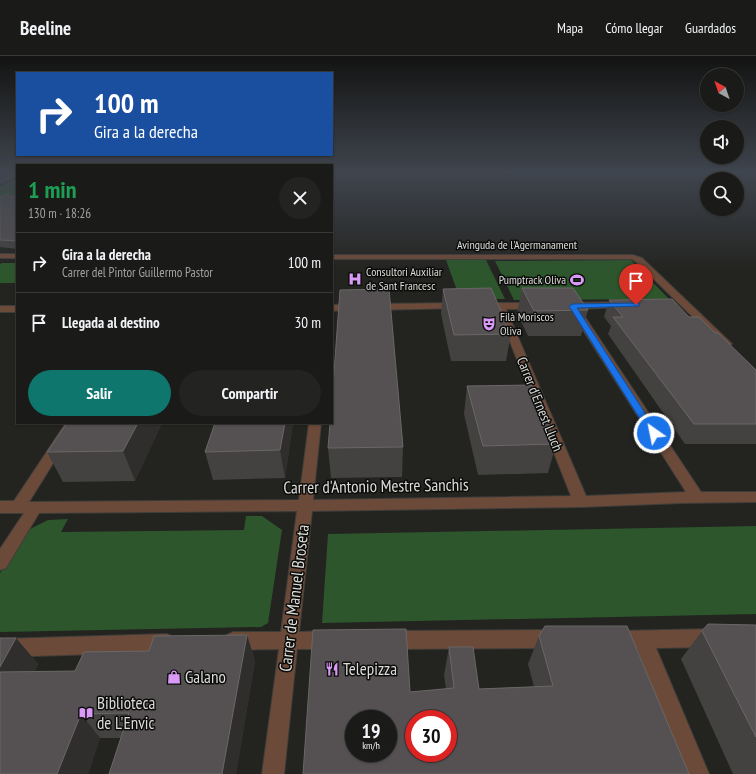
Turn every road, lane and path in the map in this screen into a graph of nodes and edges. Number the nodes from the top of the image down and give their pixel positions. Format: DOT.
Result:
graph roads {
  1 [pos="0,256"];
  2 [pos="16,256"];
  3 [pos="333,257"];
  4 [pos="668,304"];
  5 [pos="684,304"];
  6 [pos="628,305"];
  7 [pos="500,306"];
  8 [pos="542,306"];
  9 [pos="557,306"];
  10 [pos="573,306"];
  11 [pos="333,308"];
  12 [pos="0,309"];
  13 [pos="16,309"];
  14 [pos="734,350"];
  15 [pos="71,424"];
  16 [pos="315,424"];
  17 [pos="696,496"];
  18 [pos="755,498"];
  19 [pos="581,502"];
  20 [pos="305,505"];
  21 [pos="0,508"];
  22 [pos="17,508"];
  23 [pos="36,508"];
  24 [pos="0,563"];
  25 [pos="733,637"];
  26 [pos="567,639"];
  27 [pos="598,639"];
  28 [pos="288,640"];
  29 [pos="344,640"];
  30 [pos="375,640"];
  31 [pos="643,640"];
  32 [pos="186,642"];
  33 [pos="218,642"];
  34 [pos="0,648"];
  35 [pos="273,774"];
  36 [pos="698,774"];
  1 -- 2 [label="street"];
  3 -- 5 [label="street, Avinguda de l'Agermanament"];
  4 -- 5 [label="street"];
  5 -- 14 [label="street, Avinguda de l'Agermanament"];
  6 -- 10 [label="street"];
  7 -- 8 [label="street"];
  7 -- 11 [label="street"];
  7 -- 19 [label="street, Carrer d'Ernest Lluch"];
  9 -- 10 [label="street"];
  10 -- 17 [label="street"];
  12 -- 13 [label="street"];
  15 -- 22 [label="street"];
  16 -- 20 [label="street, Carrer de Manuel Broseta"];
  17 -- 18 [label="street, Carrer d'Antonio Mestre Sanchis"];
  17 -- 19 [label="street, Carrer d'Antonio Mestre Sanchis"];
  19 -- 20 [label="street, Carrer d'Antonio Mestre Sanchis"];
  20 -- 23 [label="street, Carrer d'Antonio Mestre Sanchis"];
  20 -- 28 [label="street, Carrer de Manuel Broseta"];
  21 -- 22 [label="street, Carrer d'Antonio Mestre Sanchis"];
  22 -- 23 [label="street, Carrer d'Antonio Mestre Sanchis"];
  23 -- 24 [label="street"];
  25 -- 31 [label="street"];
  26 -- 30 [label="street"];
  27 -- 31 [label="street"];
  28 -- 29 [label="street"];
  28 -- 33 [label="street"];
  28 -- 35 [label="street, Carrer de Manuel Broseta"];
  31 -- 36 [label="street"];
  32 -- 34 [label="street"];
}
